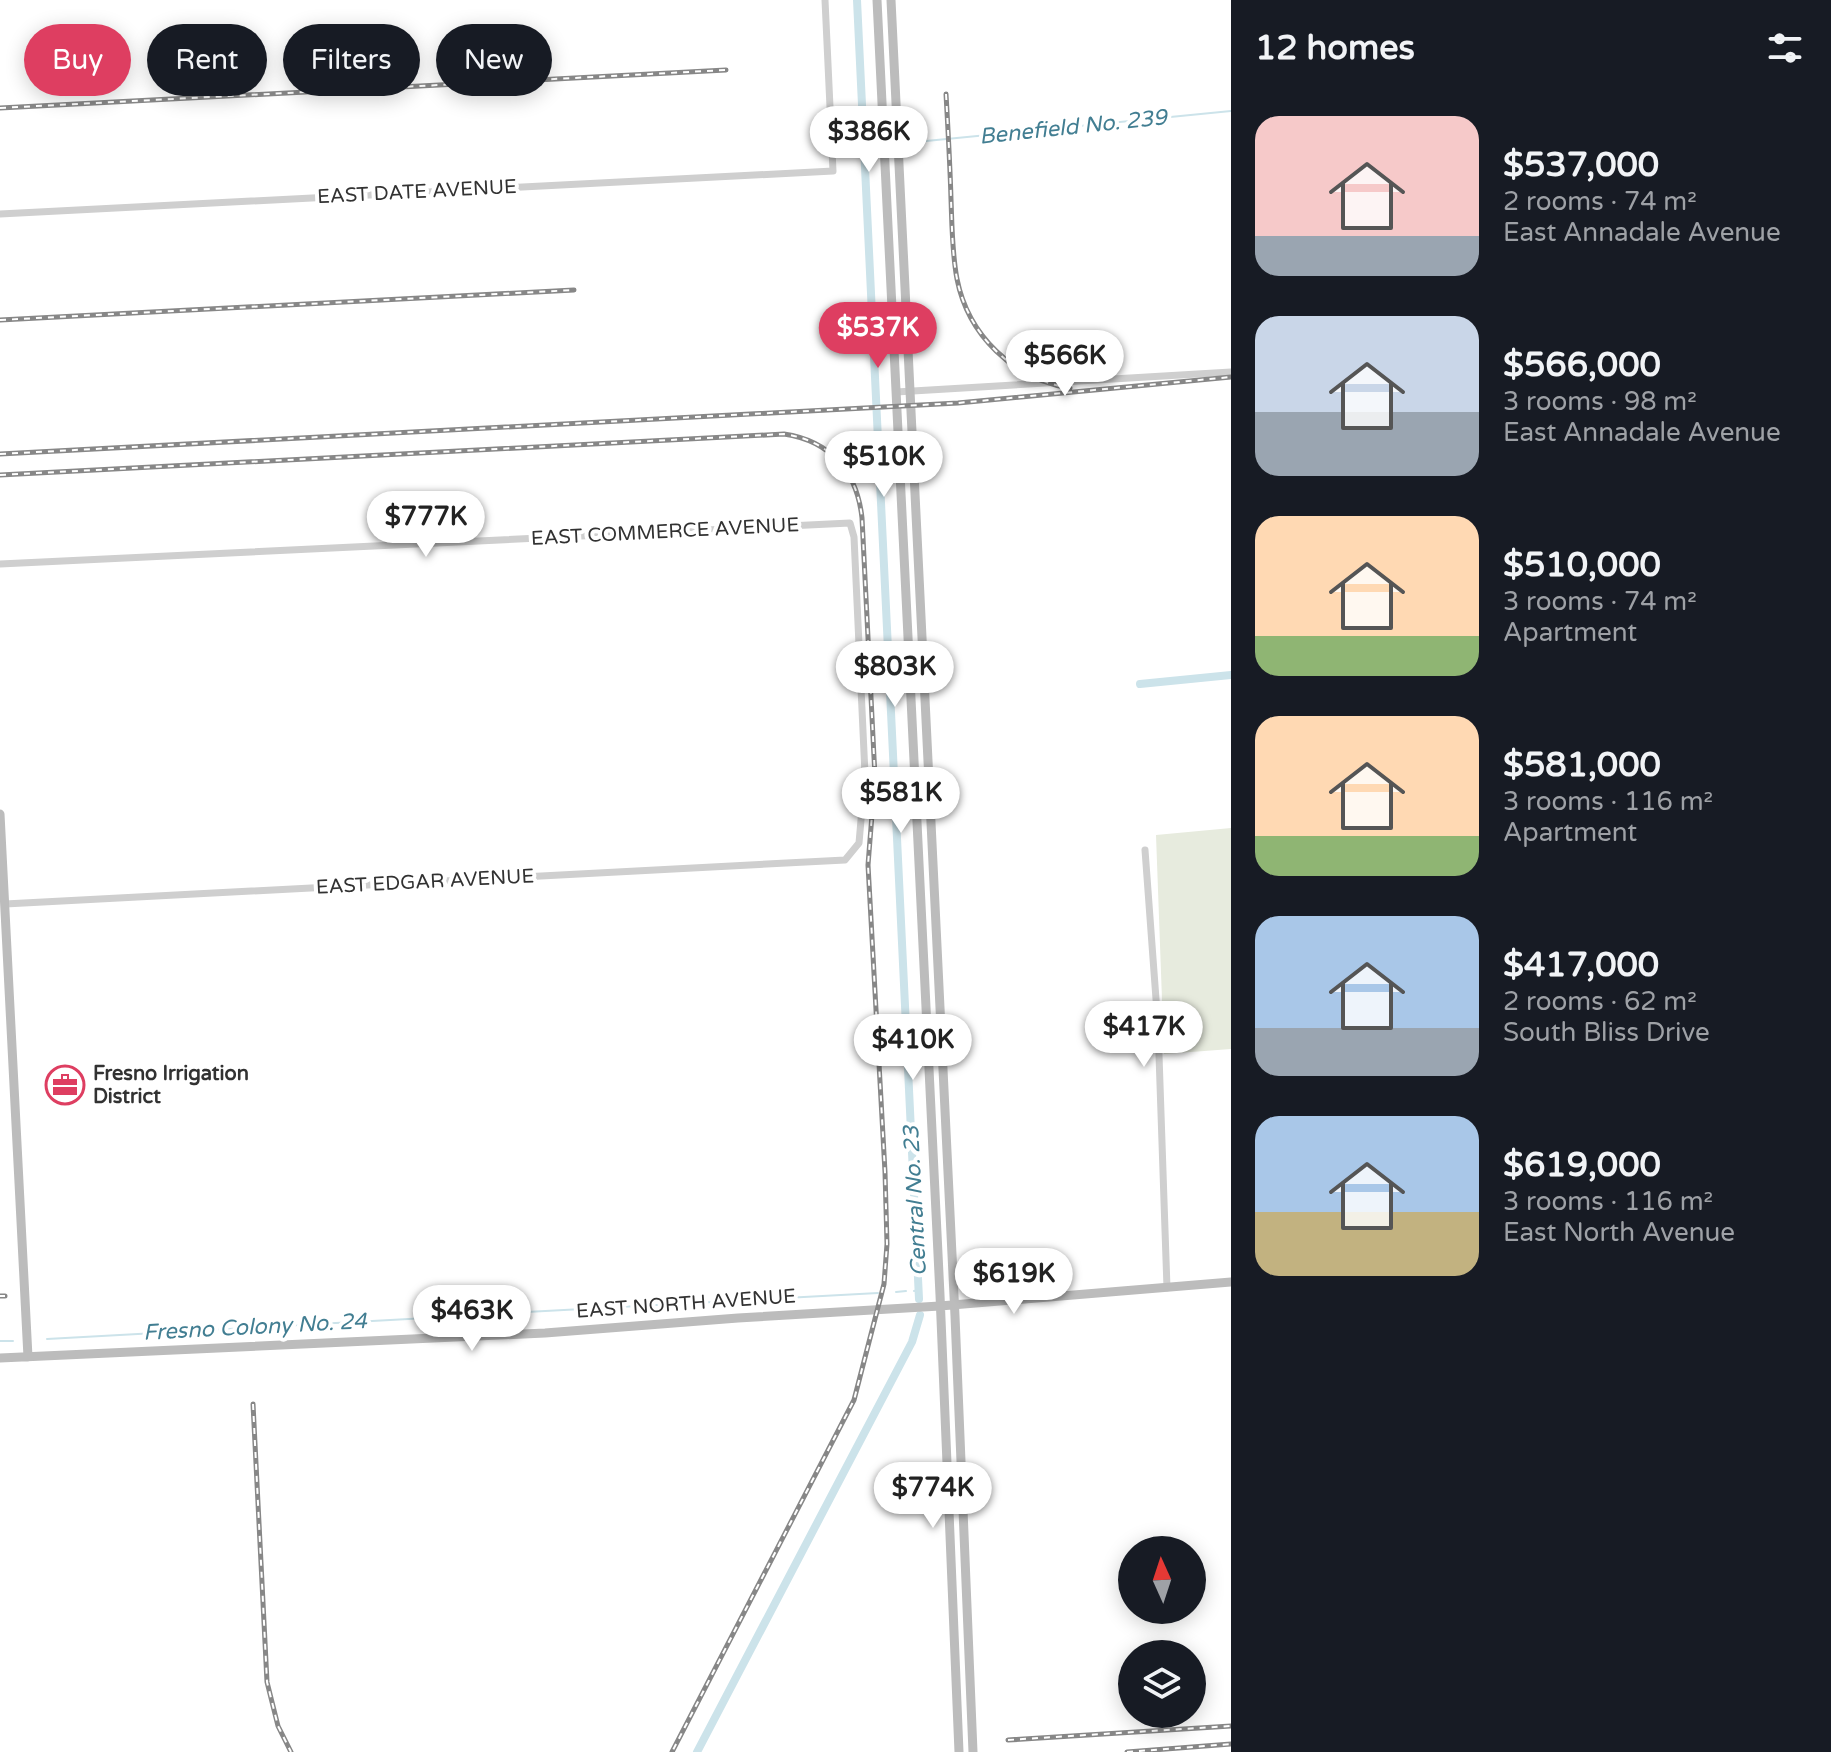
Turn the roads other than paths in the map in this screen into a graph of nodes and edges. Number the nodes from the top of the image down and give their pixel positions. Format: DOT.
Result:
graph roads {
  1 [pos="825,0"];
  2 [pos="877,0"];
  3 [pos="891,0"];
  4 [pos="0,214"];
  5 [pos="1231,372"];
  6 [pos="909,391"];
  7 [pos="896,392"];
  8 [pos="0,564"];
  9 [pos="0,814"];
  10 [pos="1145,850"];
  11 [pos="932,855"];
  12 [pos="918,856"];
  13 [pos="845,860"];
  14 [pos="5,904"];
  15 [pos="1231,1282"];
  16 [pos="1167,1288"];
  17 [pos="954,1305"];
  18 [pos="940,1306"];
  19 [pos="28,1357"];
  20 [pos="0,1358"];
  21 [pos="959,1752"];
  22 [pos="973,1752"];
  1 -- 4 [label="street, EAST DATE AVENUE"];
  2 -- 7 [label="main road"];
  3 -- 6 [label="main road"];
  5 -- 6 [label="street"];
  6 -- 7 [label="street"];
  6 -- 11 [label="main road"];
  7 -- 12 [label="main road"];
  8 -- 13 [label="street, EAST COMMERCE AVENUE"];
  9 -- 14 [label="main road"];
  10 -- 16 [label="street"];
  11 -- 12 [label="main road"];
  11 -- 17 [label="main road"];
  12 -- 18 [label="main road"];
  13 -- 14 [label="street, EAST EDGAR AVENUE"];
  14 -- 19 [label="main road"];
  15 -- 16 [label="main road, EAST NORTH AVENUE"];
  16 -- 17 [label="main road, EAST NORTH AVENUE"];
  17 -- 18 [label="main road, EAST NORTH AVENUE"];
  17 -- 22 [label="main road"];
  18 -- 19 [label="main road, EAST NORTH AVENUE"];
  18 -- 21 [label="main road"];
  19 -- 20 [label="main road, EAST NORTH AVENUE"];
}
